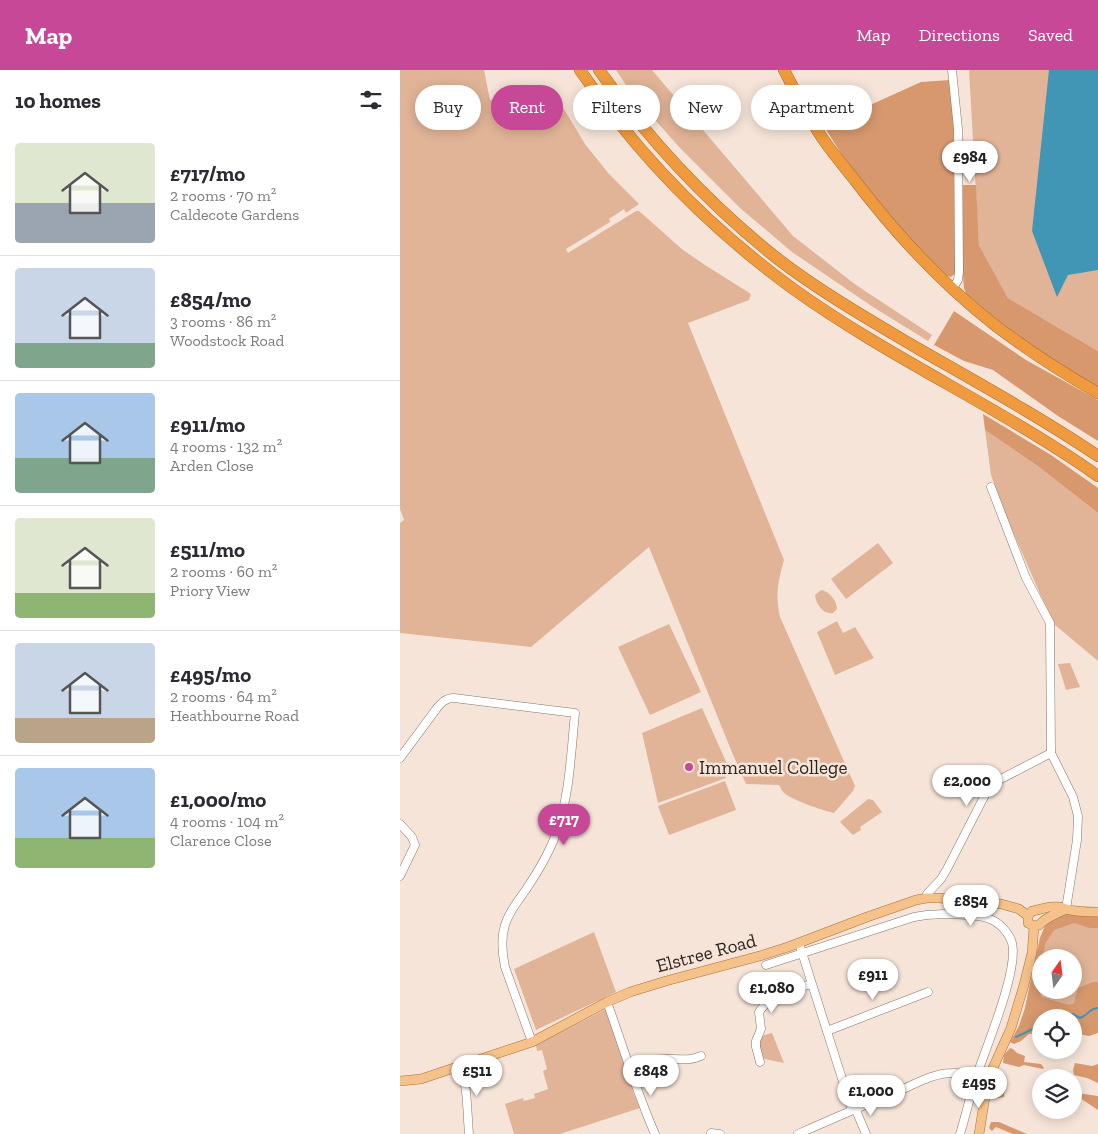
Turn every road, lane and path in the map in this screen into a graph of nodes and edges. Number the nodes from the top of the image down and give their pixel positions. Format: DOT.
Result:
graph roads {
  1 [pos="580,70"];
  2 [pos="598,70"];
  3 [pos="784,70"];
  4 [pos="952,70"];
  5 [pos="952,288"];
  6 [pos="1098,393"];
  7 [pos="1098,456"];
  8 [pos="1098,476"];
  9 [pos="991,488"];
  10 [pos="1051,753"];
  11 [pos="400,758"];
  12 [pos="400,824"];
  13 [pos="400,876"];
  14 [pos="927,898"];
  15 [pos="1066,909"];
  16 [pos="1037,911"];
  17 [pos="1098,912"];
  18 [pos="1028,916"];
  19 [pos="1042,921"];
  20 [pos="1034,926"];
  21 [pos="798,943"];
  22 [pos="802,953"];
  23 [pos="766,964"];
  24 [pos="811,984"];
  25 [pos="928,992"];
  26 [pos="608,1002"];
  27 [pos="827,1031"];
  28 [pos="532,1042"];
  29 [pos="701,1056"];
  30 [pos="760,1062"];
  31 [pos="460,1066"];
  32 [pos="630,1067"];
  33 [pos="976,1078"];
  34 [pos="400,1081"];
  35 [pos="989,1081"];
  36 [pos="853,1109"];
  37 [pos="711,1133"];
  38 [pos="469,1134"];
  39 [pos="655,1134"];
  40 [pos="720,1134"];
  41 [pos="798,1134"];
  42 [pos="866,1134"];
  43 [pos="960,1134"];
  44 [pos="979,1134"];
  1 -- 8 [label="highway"];
  2 -- 7 [label="highway"];
  3 -- 5 [label="highway"];
  4 -- 5 [label="street"];
  5 -- 6 [label="highway"];
  9 -- 10 [label="street"];
  10 -- 14 [label="street"];
  10 -- 15 [label="street"];
  11 -- 28 [label="street"];
  12 -- 13 [label="street"];
  14 -- 18 [label="main road, Elstree Road"];
  14 -- 21 [label="main road, Elstree Road"];
  15 -- 16 [label="main road"];
  15 -- 17 [label="main road"];
  15 -- 19 [label="main road"];
  16 -- 18 [label="main road"];
  16 -- 19 [label="main road"];
  18 -- 20 [label="main road"];
  19 -- 20 [label="main road"];
  20 -- 35 [label="main road"];
  21 -- 22 [label="street"];
  21 -- 26 [label="main road, Elstree Road"];
  22 -- 23 [label="street"];
  22 -- 24 [label="street"];
  22 -- 33 [label="street"];
  24 -- 27 [label="street"];
  24 -- 30 [label="street"];
  25 -- 27 [label="street"];
  26 -- 28 [label="main road, Elstree Road"];
  26 -- 32 [label="street"];
  27 -- 36 [label="street"];
  28 -- 31 [label="main road, Elstree Road"];
  29 -- 32 [label="street"];
  31 -- 34 [label="main road, Elstree Road"];
  31 -- 38 [label="street"];
  32 -- 39 [label="street"];
  33 -- 35 [label="street"];
  33 -- 36 [label="street"];
  33 -- 43 [label="street"];
  35 -- 44 [label="main road"];
  36 -- 41 [label="street"];
  36 -- 42 [label="street"];
  37 -- 40 [label="street"];
}
